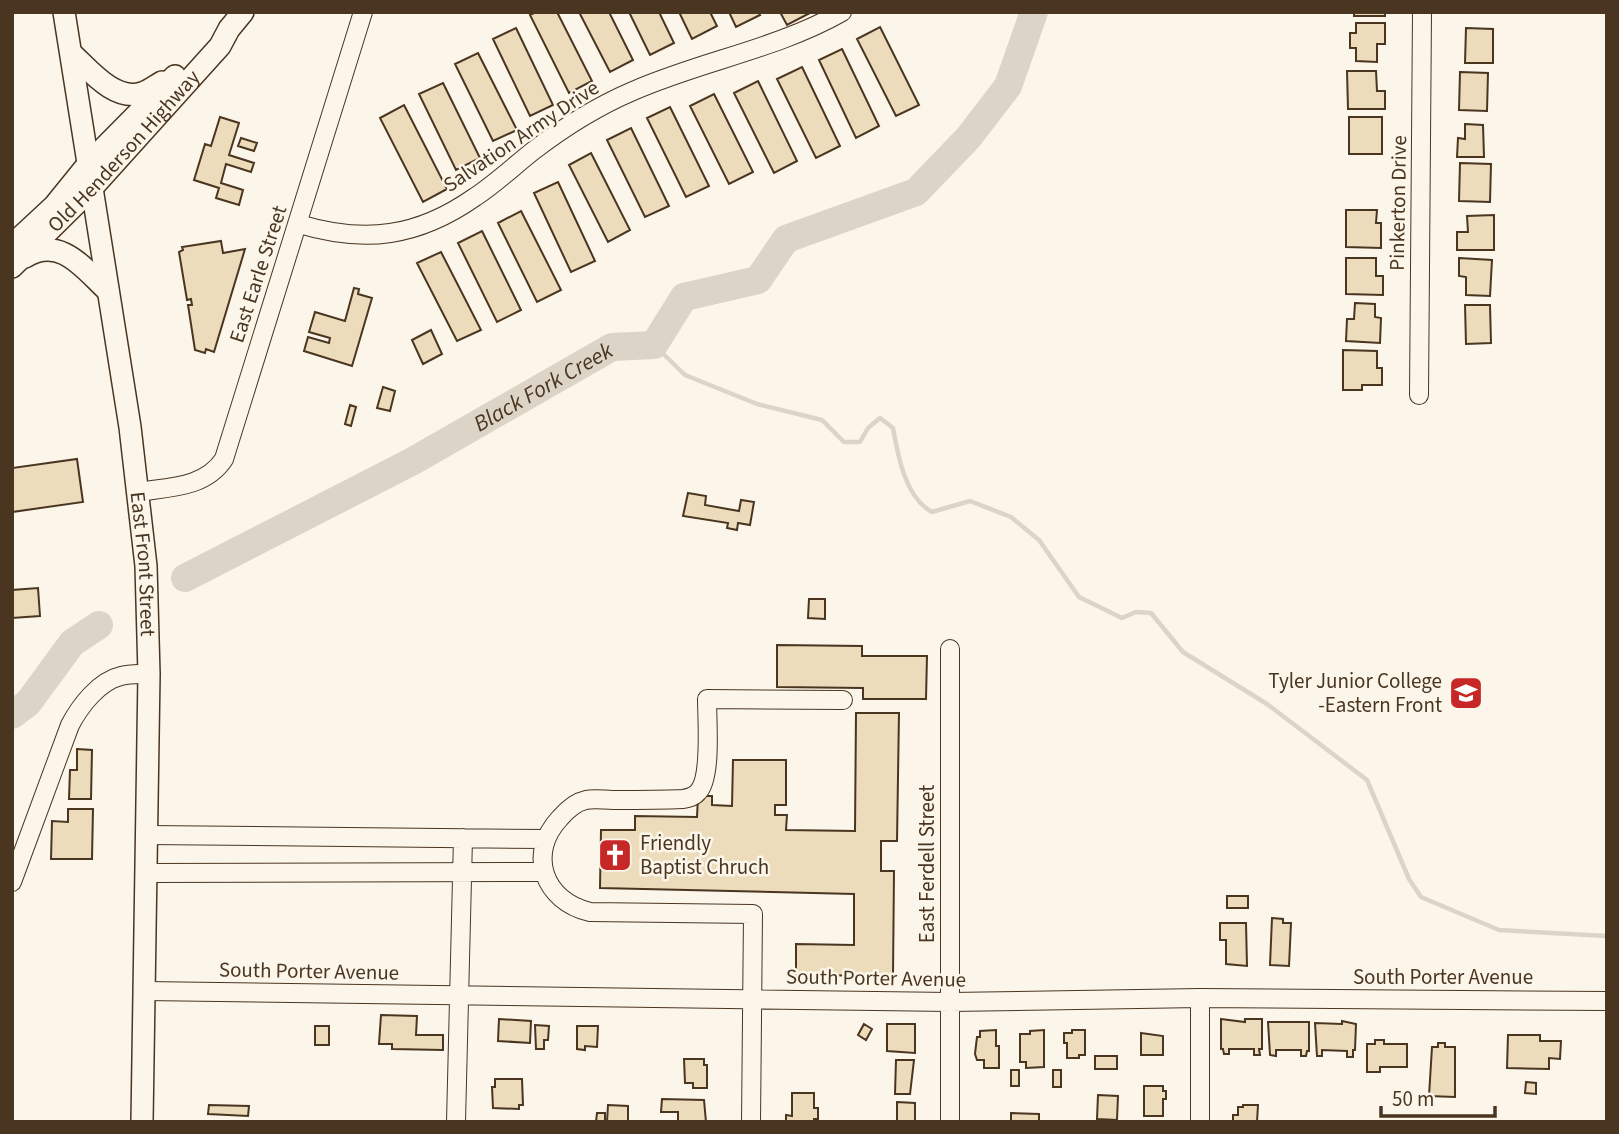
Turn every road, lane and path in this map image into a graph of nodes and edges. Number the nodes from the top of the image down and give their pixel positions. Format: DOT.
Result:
graph roads {
  1 [pos="64,12"];
  2 [pos="243,12"];
  3 [pos="363,12"];
  4 [pos="842,12"];
  5 [pos="1422,12"];
  6 [pos="229,29"];
  7 [pos="71,52"];
  8 [pos="178,72"];
  9 [pos="89,164"];
  10 [pos="92,188"];
  11 [pos="299,224"];
  12 [pos="14,258"];
  13 [pos="108,291"];
  14 [pos="1419,395"];
  15 [pos="138,492"];
  16 [pos="950,649"];
  17 [pos="149,674"];
  18 [pos="843,700"];
  19 [pos="146,835"];
  20 [pos="463,838"];
  21 [pos="544,839"];
  22 [pos="462,872"];
  23 [pos="542,872"];
  24 [pos="146,873"];
  25 [pos="12,882"];
  26 [pos="145,991"];
  27 [pos="459,996"];
  28 [pos="1200,998"];
  29 [pos="752,999"];
  30 [pos="1607,1001"];
  31 [pos="950,1002"];
  32 [pos="142,1122"];
  33 [pos="456,1122"];
  34 [pos="751,1122"];
  35 [pos="950,1122"];
  36 [pos="1200,1122"];
  1 -- 7 [label="main road, East Front Street"];
  2 -- 6 [label="main road, Old Henderson Highway"];
  3 -- 11 [label="street, East Earle Street"];
  4 -- 11 [label="street, Salvation Army Drive"];
  5 -- 14 [label="street, Pinkerton Drive"];
  6 -- 8 [label="main road, Old Henderson Highway"];
  6 -- 10 [label="main road, Old Henderson Highway"];
  7 -- 8 [label="main road"];
  7 -- 9 [label="main road, East Front Street"];
  8 -- 9 [label="main road, Old Henderson Highway"];
  9 -- 10 [label="main road, East Front Street"];
  9 -- 12 [label="main road, Old Henderson Highway"];
  10 -- 12 [label="main road, Old Henderson Highway"];
  10 -- 13 [label="main road, East Front Street"];
  11 -- 15 [label="street, East Earle Street"];
  12 -- 13 [label="main road"];
  13 -- 15 [label="main road, East Front Street"];
  15 -- 17 [label="main road, East Front Street"];
  16 -- 31 [label="street, East Ferdell Street"];
  17 -- 19 [label="main road, East Front Street"];
  17 -- 25 [label="street"];
  18 -- 21 [label="street"];
  19 -- 20 [label="street"];
  19 -- 24 [label="main road, East Front Street"];
  20 -- 21 [label="street"];
  20 -- 22 [label="street"];
  21 -- 23 [label="street"];
  22 -- 23 [label="street"];
  22 -- 24 [label="street"];
  22 -- 27 [label="street"];
  23 -- 29 [label="street"];
  24 -- 26 [label="main road, East Front Street"];
  26 -- 27 [label="street, South Porter Avenue"];
  26 -- 32 [label="main road, East Front Street"];
  27 -- 29 [label="street, South Porter Avenue"];
  27 -- 33 [label="street"];
  28 -- 30 [label="street, South Porter Avenue"];
  28 -- 31 [label="street, South Porter Avenue"];
  28 -- 36 [label="street"];
  29 -- 31 [label="street, South Porter Avenue"];
  29 -- 34 [label="street"];
  31 -- 35 [label="street, East Ferdell Street"];
}
